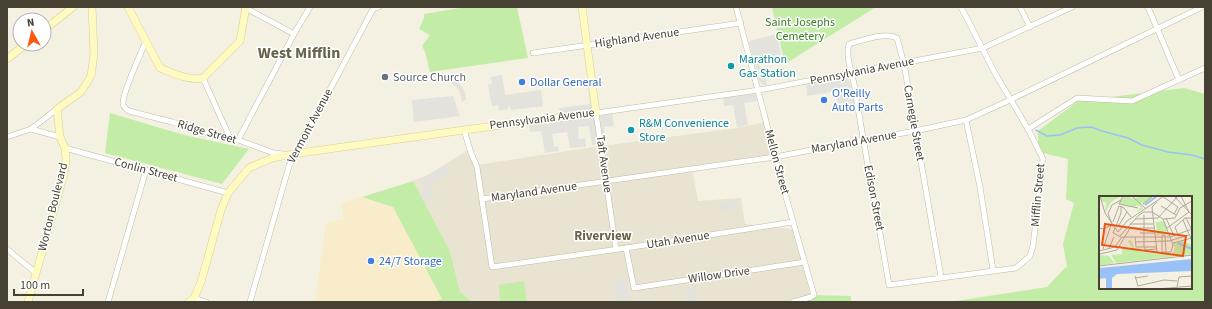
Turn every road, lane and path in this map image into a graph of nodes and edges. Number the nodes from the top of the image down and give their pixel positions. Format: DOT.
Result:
graph roads {
  1 [pos="73,7"];
  2 [pos="92,7"];
  3 [pos="128,7"];
  4 [pos="310,7"];
  5 [pos="379,7"];
  6 [pos="582,7"];
  7 [pos="736,7"];
  8 [pos="961,7"];
  9 [pos="1020,7"];
  10 [pos="1072,7"];
  11 [pos="1148,7"];
  12 [pos="1202,7"];
  13 [pos="245,8"];
  14 [pos="371,8"];
  15 [pos="741,23"];
  16 [pos="52,24"];
  17 [pos="1030,27"];
  18 [pos="1158,28"];
  19 [pos="294,34"];
  20 [pos="146,41"];
  21 [pos="587,45"];
  22 [pos="983,48"];
  23 [pos="16,52"];
  24 [pos="533,53"];
  25 [pos="7,59"];
  26 [pos="849,63"];
  27 [pos="904,64"];
  28 [pos="1205,68"];
  29 [pos="852,73"];
  30 [pos="203,78"];
  31 [pos="1179,80"];
  32 [pos="759,90"];
  33 [pos="1010,100"];
  34 [pos="57,109"];
  35 [pos="596,112"];
  36 [pos="966,120"];
  37 [pos="31,129"];
  38 [pos="1028,129"];
  39 [pos="464,130"];
  40 [pos="915,131"];
  41 [pos="60,137"];
  42 [pos="7,138"];
  43 [pos="230,138"];
  44 [pos="238,140"];
  45 [pos="863,140"];
  46 [pos="65,148"];
  47 [pos="293,154"];
  48 [pos="775,157"];
  49 [pos="146,170"];
  50 [pos="606,182"];
  51 [pos="228,193"];
  52 [pos="482,200"];
  53 [pos="793,222"];
  54 [pos="626,248"];
  55 [pos="616,249"];
  56 [pos="7,250"];
  57 [pos="805,262"];
  58 [pos="993,270"];
  59 [pos="36,273"];
  60 [pos="941,277"];
  61 [pos="889,285"];
  62 [pos="192,300"];
  63 [pos="28,302"];
  64 [pos="108,302"];
  65 [pos="206,302"];
  66 [pos="250,302"];
  67 [pos="794,302"];
  1 -- 16 [label="street"];
  2 -- 34 [label="street"];
  3 -- 20 [label="street"];
  4 -- 19 [label="street"];
  5 -- 14 [label="street, Vermont Avenue"];
  6 -- 21 [label="street, Taft Avenue"];
  7 -- 15 [label="street, Mellon Street"];
  8 -- 22 [label="street, Mifflin Street"];
  9 -- 17 [label="street"];
  10 -- 17 [label="street, Pennsylvania Avenue"];
  11 -- 18 [label="street"];
  12 -- 18 [label="street, Maryland Avenue"];
  13 -- 19 [label="street"];
  13 -- 30 [label="street"];
  14 -- 47 [label="street, Vermont Avenue"];
  15 -- 21 [label="street, Highland Avenue"];
  15 -- 32 [label="street, Mellon Street"];
  17 -- 22 [label="street, Pennsylvania Avenue"];
  18 -- 31 [label="street"];
  18 -- 33 [label="street, Maryland Avenue"];
  19 -- 44 [label="street"];
  20 -- 30 [label="street"];
  20 -- 43 [label="street, Ridge Street"];
  21 -- 24 [label="street, Highland Avenue"];
  21 -- 35 [label="street, Taft Avenue"];
  22 -- 27 [label="street, Pennsylvania Avenue"];
  22 -- 33 [label="street, Mifflin Street"];
  23 -- 25 [label="street"];
  26 -- 27 [label="street, Carnegie Street"];
  26 -- 29 [label="street, Edison Street"];
  27 -- 29 [label="street, Pennsylvania Avenue"];
  27 -- 40 [label="street, Carnegie Street"];
  28 -- 31 [label="street"];
  29 -- 32 [label="street, Pennsylvania Avenue"];
  29 -- 45 [label="street, Edison Street"];
  30 -- 43 [label="street"];
  31 -- 38 [label="street"];
  32 -- 35 [label="street, Pennsylvania Avenue"];
  32 -- 48 [label="street, Mellon Street"];
  33 -- 36 [label="street, Maryland Avenue"];
  33 -- 38 [label="street, Mifflin Street"];
  34 -- 37 [label="street"];
  34 -- 41 [label="street, Worton Boulevard"];
  35 -- 39 [label="street, Pennsylvania Avenue"];
  35 -- 50 [label="street, Taft Avenue"];
  36 -- 40 [label="street, Maryland Avenue"];
  36 -- 58 [label="street"];
  37 -- 41 [label="street"];
  37 -- 42 [label="street"];
  38 -- 58 [label="street, Mifflin Street"];
  39 -- 47 [label="street, Pennsylvania Avenue"];
  39 -- 52 [label="street"];
  40 -- 45 [label="street, Maryland Avenue"];
  40 -- 60 [label="street, Carnegie Street"];
  41 -- 46 [label="street, Worton Boulevard"];
  43 -- 44 [label="street, Ridge Street"];
  44 -- 47 [label="street, Ridge Street"];
  45 -- 48 [label="street, Maryland Avenue"];
  45 -- 61 [label="street, Edison Street"];
  46 -- 49 [label="street, Conlin Street"];
  46 -- 59 [label="street, Worton Boulevard"];
  47 -- 51 [label="street, Pennsylvania Avenue"];
  47 -- 66 [label="street, Vermont Avenue"];
  48 -- 50 [label="street, Maryland Avenue"];
  48 -- 53 [label="street, Mellon Street"];
  49 -- 51 [label="street, Conlin Street"];
  49 -- 64 [label="street"];
  50 -- 52 [label="street, Maryland Avenue"];
  50 -- 55 [label="street, Taft Avenue"];
  51 -- 62 [label="street, Pennsylvania Avenue"];
  52 -- 55 [label="street, Utah Avenue"];
  53 -- 54 [label="street, Utah Avenue"];
  53 -- 57 [label="street, Mellon Street"];
  54 -- 55 [label="street, Utah Avenue"];
  54 -- 57 [label="street, Willow Drive"];
  56 -- 59 [label="street"];
  57 -- 67 [label="street, Mellon Street"];
  58 -- 60 [label="street, Mifflin Street"];
  59 -- 63 [label="street, Worton Boulevard"];
  60 -- 61 [label="street, Mifflin Street"];
  62 -- 65 [label="street"];
}
